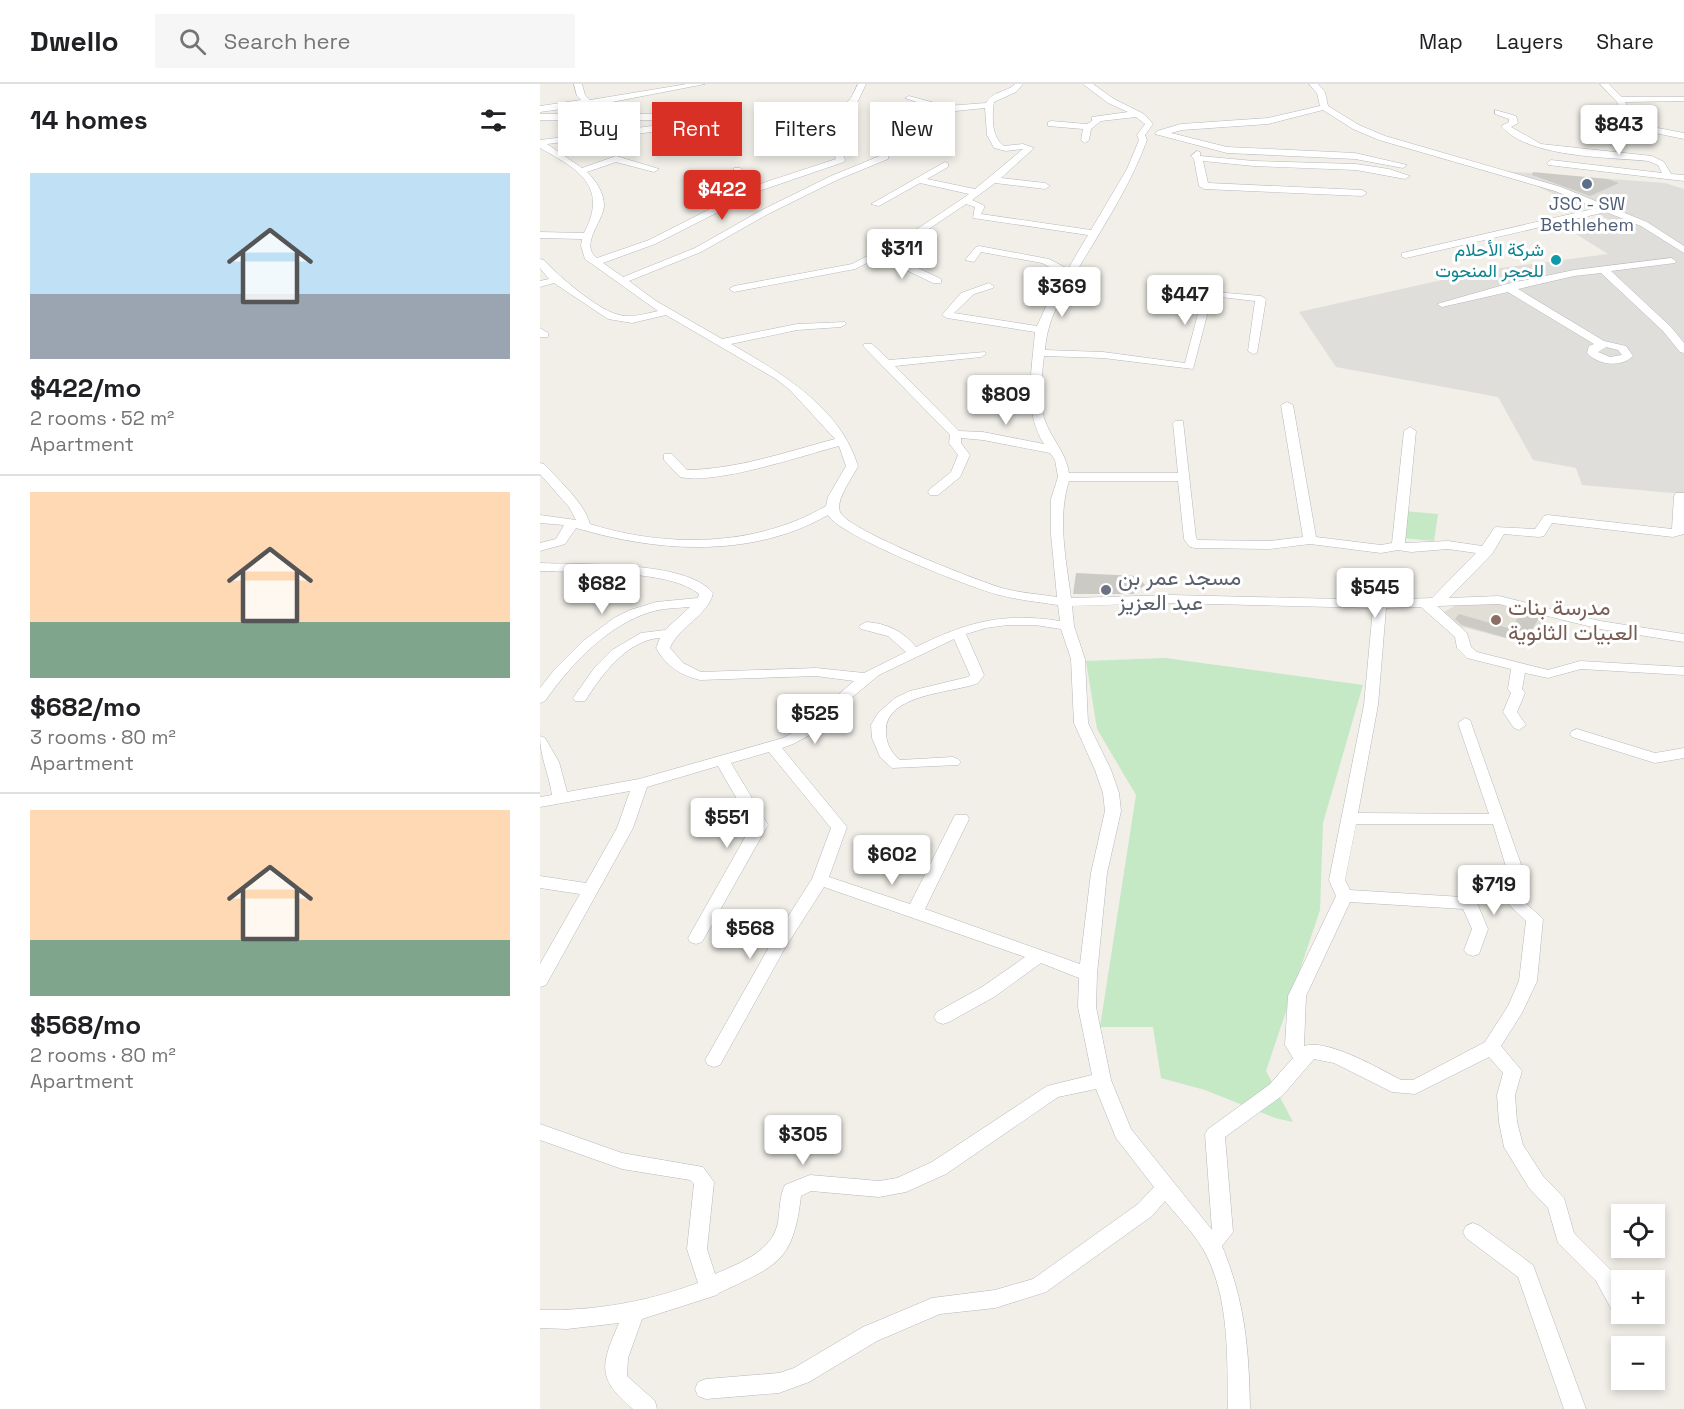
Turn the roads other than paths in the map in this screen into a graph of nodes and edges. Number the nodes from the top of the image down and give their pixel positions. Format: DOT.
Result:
graph roads {
  1 [pos="578,84"];
  2 [pos="701,84"];
  3 [pos="862,84"];
  4 [pos="1019,84"];
  5 [pos="1087,84"];
  6 [pos="1313,84"];
  7 [pos="1604,84"];
  8 [pos="1678,86"];
  9 [pos="1099,87"];
  10 [pos="644,95"];
  11 [pos="1684,97"];
  12 [pos="909,98"];
  13 [pos="1620,100"];
  14 [pos="587,101"];
  15 [pos="988,105"];
  16 [pos="648,106"];
  17 [pos="1324,107"];
  18 [pos="540,110"];
  19 [pos="1498,112"];
  20 [pos="1137,114"];
  21 [pos="540,117"];
  22 [pos="652,117"];
  23 [pos="1051,124"];
  24 [pos="1090,127"];
  25 [pos="652,130"];
  26 [pos="1160,133"];
  27 [pos="1684,136"];
  28 [pos="1085,140"];
  29 [pos="1143,140"];
  30 [pos="540,143"];
  31 [pos="1207,146"];
  32 [pos="885,157"];
  33 [pos="1198,158"];
  34 [pos="1551,164"];
  35 [pos="945,165"];
  36 [pos="1403,165"];
  37 [pos="654,169"];
  38 [pos="737,170"];
  39 [pos="581,171"];
  40 [pos="1405,176"];
  41 [pos="1667,176"];
  42 [pos="1684,178"];
  43 [pos="918,180"];
  44 [pos="992,180"];
  45 [pos="1045,186"];
  46 [pos="759,188"];
  47 [pos="975,192"];
  48 [pos="1362,193"];
  49 [pos="965,201"];
  50 [pos="1588,202"];
  51 [pos="876,204"];
  52 [pos="1602,210"];
  53 [pos="1092,233"];
  54 [pos="540,235"];
  55 [pos="586,236"];
  56 [pos="1684,251"];
  57 [pos="878,254"];
  58 [pos="1406,255"];
  59 [pos="970,260"];
  60 [pos="1673,260"];
  61 [pos="540,262"];
  62 [pos="596,262"];
  63 [pos="1604,270"];
  64 [pos="1070,274"];
  65 [pos="556,280"];
  66 [pos="620,281"];
  67 [pos="937,281"];
  68 [pos="540,284"];
  69 [pos="989,286"];
  70 [pos="1507,287"];
  71 [pos="734,289"];
  72 [pos="1442,304"];
  73 [pos="667,312"];
  74 [pos="841,324"];
  75 [pos="1041,330"];
  76 [pos="720,343"];
  77 [pos="1600,344"];
  78 [pos="868,346"];
  79 [pos="1684,350"];
  80 [pos="1253,351"];
  81 [pos="1039,353"];
  82 [pos="981,354"];
  83 [pos="885,364"];
  84 [pos="1287,405"];
  85 [pos="1179,423"];
  86 [pos="1410,431"];
  87 [pos="956,434"];
  88 [pos="842,441"];
  89 [pos="1055,450"];
  90 [pos="668,457"];
  91 [pos="540,467"];
  92 [pos="1064,477"];
  93 [pos="1184,477"];
  94 [pos="934,492"];
  95 [pos="1680,496"];
  96 [pos="832,508"];
  97 [pos="540,519"];
  98 [pos="578,525"];
  99 [pos="1310,540"];
  100 [pos="1398,546"];
  101 [pos="540,547"];
  102 [pos="1487,551"];
  103 [pos="540,567"];
  104 [pos="704,602"];
  105 [pos="1064,602"];
  106 [pos="1430,602"];
  107 [pos="1380,604"];
  108 [pos="866,626"];
  109 [pos="1067,626"];
  110 [pos="958,632"];
  111 [pos="669,634"];
  112 [pos="1684,638"];
  113 [pos="914,653"];
  114 [pos="1519,666"];
  115 [pos="1684,671"];
  116 [pos="866,678"];
  117 [pos="540,698"];
  118 [pos="580,698"];
  119 [pos="1465,723"];
  120 [pos="1519,725"];
  121 [pos="1577,734"];
  122 [pos="540,741"];
  123 [pos="772,746"];
  124 [pos="1684,753"];
  125 [pos="722,761"];
  126 [pos="953,762"];
  127 [pos="640,784"];
  128 [pos="560,799"];
  129 [pos="540,802"];
  130 [pos="1350,818"];
  131 [pos="961,819"];
  132 [pos="1499,819"];
  133 [pos="1473,873"];
  134 [pos="820,880"];
  135 [pos="540,882"];
  136 [pos="591,890"];
  137 [pos="1344,896"];
  138 [pos="1469,903"];
  139 [pos="915,912"];
  140 [pos="696,938"];
  141 [pos="1473,950"];
  142 [pos="1039,956"];
  143 [pos="1088,974"];
  144 [pos="540,980"];
  145 [pos="943,1017"];
  146 [pos="1491,1047"];
  147 [pos="1303,1058"];
  148 [pos="714,1060"];
  149 [pos="1102,1080"];
  150 [pos="540,1132"];
  151 [pos="1166,1186"];
  152 [pos="1473,1232"];
  153 [pos="1211,1244"];
  154 [pos="710,1289"];
  155 [pos="1611,1289"];
  156 [pos="635,1310"];
  157 [pos="540,1319"];
  158 [pos="706,1389"];
  159 [pos="647,1408"];
  160 [pos="1239,1409"];
  161 [pos="1575,1409"];
  1 -- 14 [label="street"];
  2 -- 10 [label="street"];
  3 -- 46 [label="street"];
  4 -- 15 [label="street"];
  5 -- 9 [label="street"];
  6 -- 17 [label="street"];
  7 -- 13 [label="street"];
  8 -- 11 [label="street"];
  9 -- 20 [label="street"];
  10 -- 14 [label="street"];
  10 -- 16 [label="street"];
  11 -- 13 [label="street"];
  12 -- 15 [label="street"];
  13 -- 27 [label="street"];
  14 -- 18 [label="street"];
  15 -- 44 [label="street"];
  17 -- 26 [label="street"];
  17 -- 50 [label="street"];
  19 -- 41 [label="street"];
  20 -- 24 [label="street"];
  20 -- 29 [label="street"];
  21 -- 22 [label="street"];
  23 -- 24 [label="street"];
  24 -- 28 [label="street"];
  25 -- 30 [label="street"];
  26 -- 29 [label="street"];
  26 -- 31 [label="street"];
  29 -- 53 [label="street"];
  30 -- 39 [label="street"];
  31 -- 33 [label="street"];
  31 -- 36 [label="street"];
  32 -- 66 [label="street"];
  33 -- 40 [label="street"];
  33 -- 48 [label="street"];
  34 -- 41 [label="street"];
  35 -- 43 [label="street"];
  37 -- 39 [label="street"];
  38 -- 46 [label="street"];
  39 -- 55 [label="street"];
  41 -- 42 [label="street"];
  43 -- 47 [label="street"];
  43 -- 51 [label="street"];
  44 -- 45 [label="street"];
  44 -- 47 [label="street"];
  46 -- 62 [label="street"];
  47 -- 49 [label="street"];
  49 -- 53 [label="street"];
  49 -- 57 [label="street"];
  50 -- 52 [label="street"];
  50 -- 56 [label="street"];
  52 -- 58 [label="street"];
  52 -- 60 [label="street"];
  53 -- 64 [label="street"];
  54 -- 55 [label="street"];
  55 -- 62 [label="street"];
  56 -- 60 [label="street"];
  57 -- 67 [label="street"];
  57 -- 71 [label="street"];
  59 -- 64 [label="street"];
  60 -- 63 [label="street"];
  61 -- 65 [label="street"];
  62 -- 66 [label="street"];
  63 -- 70 [label="street"];
  63 -- 79 [label="street"];
  64 -- 75 [label="street"];
  65 -- 68 [label="street"];
  65 -- 73 [label="street"];
  66 -- 73 [label="street"];
  69 -- 75 [label="street"];
  70 -- 72 [label="street"];
  70 -- 77 [label="street"];
  73 -- 76 [label="street"];
  74 -- 76 [label="street"];
  75 -- 81 [label="street"];
  76 -- 88 [label="street"];
  78 -- 83 [label="street"];
  80 -- 81 [label="street"];
  81 -- 89 [label="street"];
  82 -- 83 [label="street"];
  83 -- 87 [label="street"];
  84 -- 99 [label="street"];
  85 -- 93 [label="street"];
  86 -- 100 [label="street"];
  87 -- 89 [label="street"];
  87 -- 94 [label="street"];
  88 -- 90 [label="street"];
  88 -- 96 [label="street"];
  89 -- 92 [label="street"];
  91 -- 98 [label="street"];
  92 -- 93 [label="street"];
  92 -- 105 [label="street"];
  93 -- 99 [label="street"];
  95 -- 102 [label="street"];
  96 -- 98 [label="street"];
  96 -- 105 [label="street"];
  97 -- 98 [label="street"];
  98 -- 101 [label="street"];
  99 -- 100 [label="street"];
  100 -- 102 [label="street"];
  102 -- 106 [label="street"];
  103 -- 104 [label="street"];
  104 -- 111 [label="street"];
  104 -- 117 [label="street"];
  105 -- 107 [label="street"];
  105 -- 109 [label="street"];
  106 -- 107 [label="street"];
  106 -- 112 [label="street"];
  106 -- 114 [label="street"];
  107 -- 130 [label="street"];
  108 -- 113 [label="street"];
  109 -- 110 [label="street"];
  109 -- 143 [label="street"];
  110 -- 113 [label="street"];
  110 -- 126 [label="street"];
  111 -- 116 [label="street"];
  111 -- 118 [label="street"];
  113 -- 116 [label="street"];
  114 -- 115 [label="street"];
  114 -- 120 [label="street"];
  116 -- 123 [label="street"];
  119 -- 132 [label="street"];
  121 -- 124 [label="street"];
  122 -- 128 [label="street"];
  123 -- 125 [label="street"];
  123 -- 134 [label="street"];
  125 -- 127 [label="street"];
  125 -- 140 [label="street"];
  127 -- 128 [label="street"];
  127 -- 136 [label="street"];
  128 -- 129 [label="street"];
  130 -- 132 [label="street"];
  130 -- 137 [label="street"];
  131 -- 139 [label="street"];
  132 -- 146 [label="street"];
  133 -- 138 [label="street"];
  134 -- 139 [label="street"];
  134 -- 148 [label="street"];
  135 -- 136 [label="street"];
  136 -- 144 [label="street"];
  137 -- 138 [label="street"];
  137 -- 147 [label="street"];
  138 -- 141 [label="street"];
  139 -- 142 [label="street"];
  142 -- 143 [label="street"];
  142 -- 145 [label="street"];
  143 -- 149 [label="street"];
  146 -- 147 [label="street"];
  146 -- 155 [label="street"];
  147 -- 153 [label="street"];
  149 -- 151 [label="street"];
  149 -- 154 [label="street"];
  150 -- 154 [label="street"];
  151 -- 153 [label="street"];
  151 -- 158 [label="street"];
  152 -- 161 [label="street"];
  153 -- 160 [label="street"];
  154 -- 156 [label="street"];
  156 -- 157 [label="street"];
  156 -- 159 [label="street"];
}
